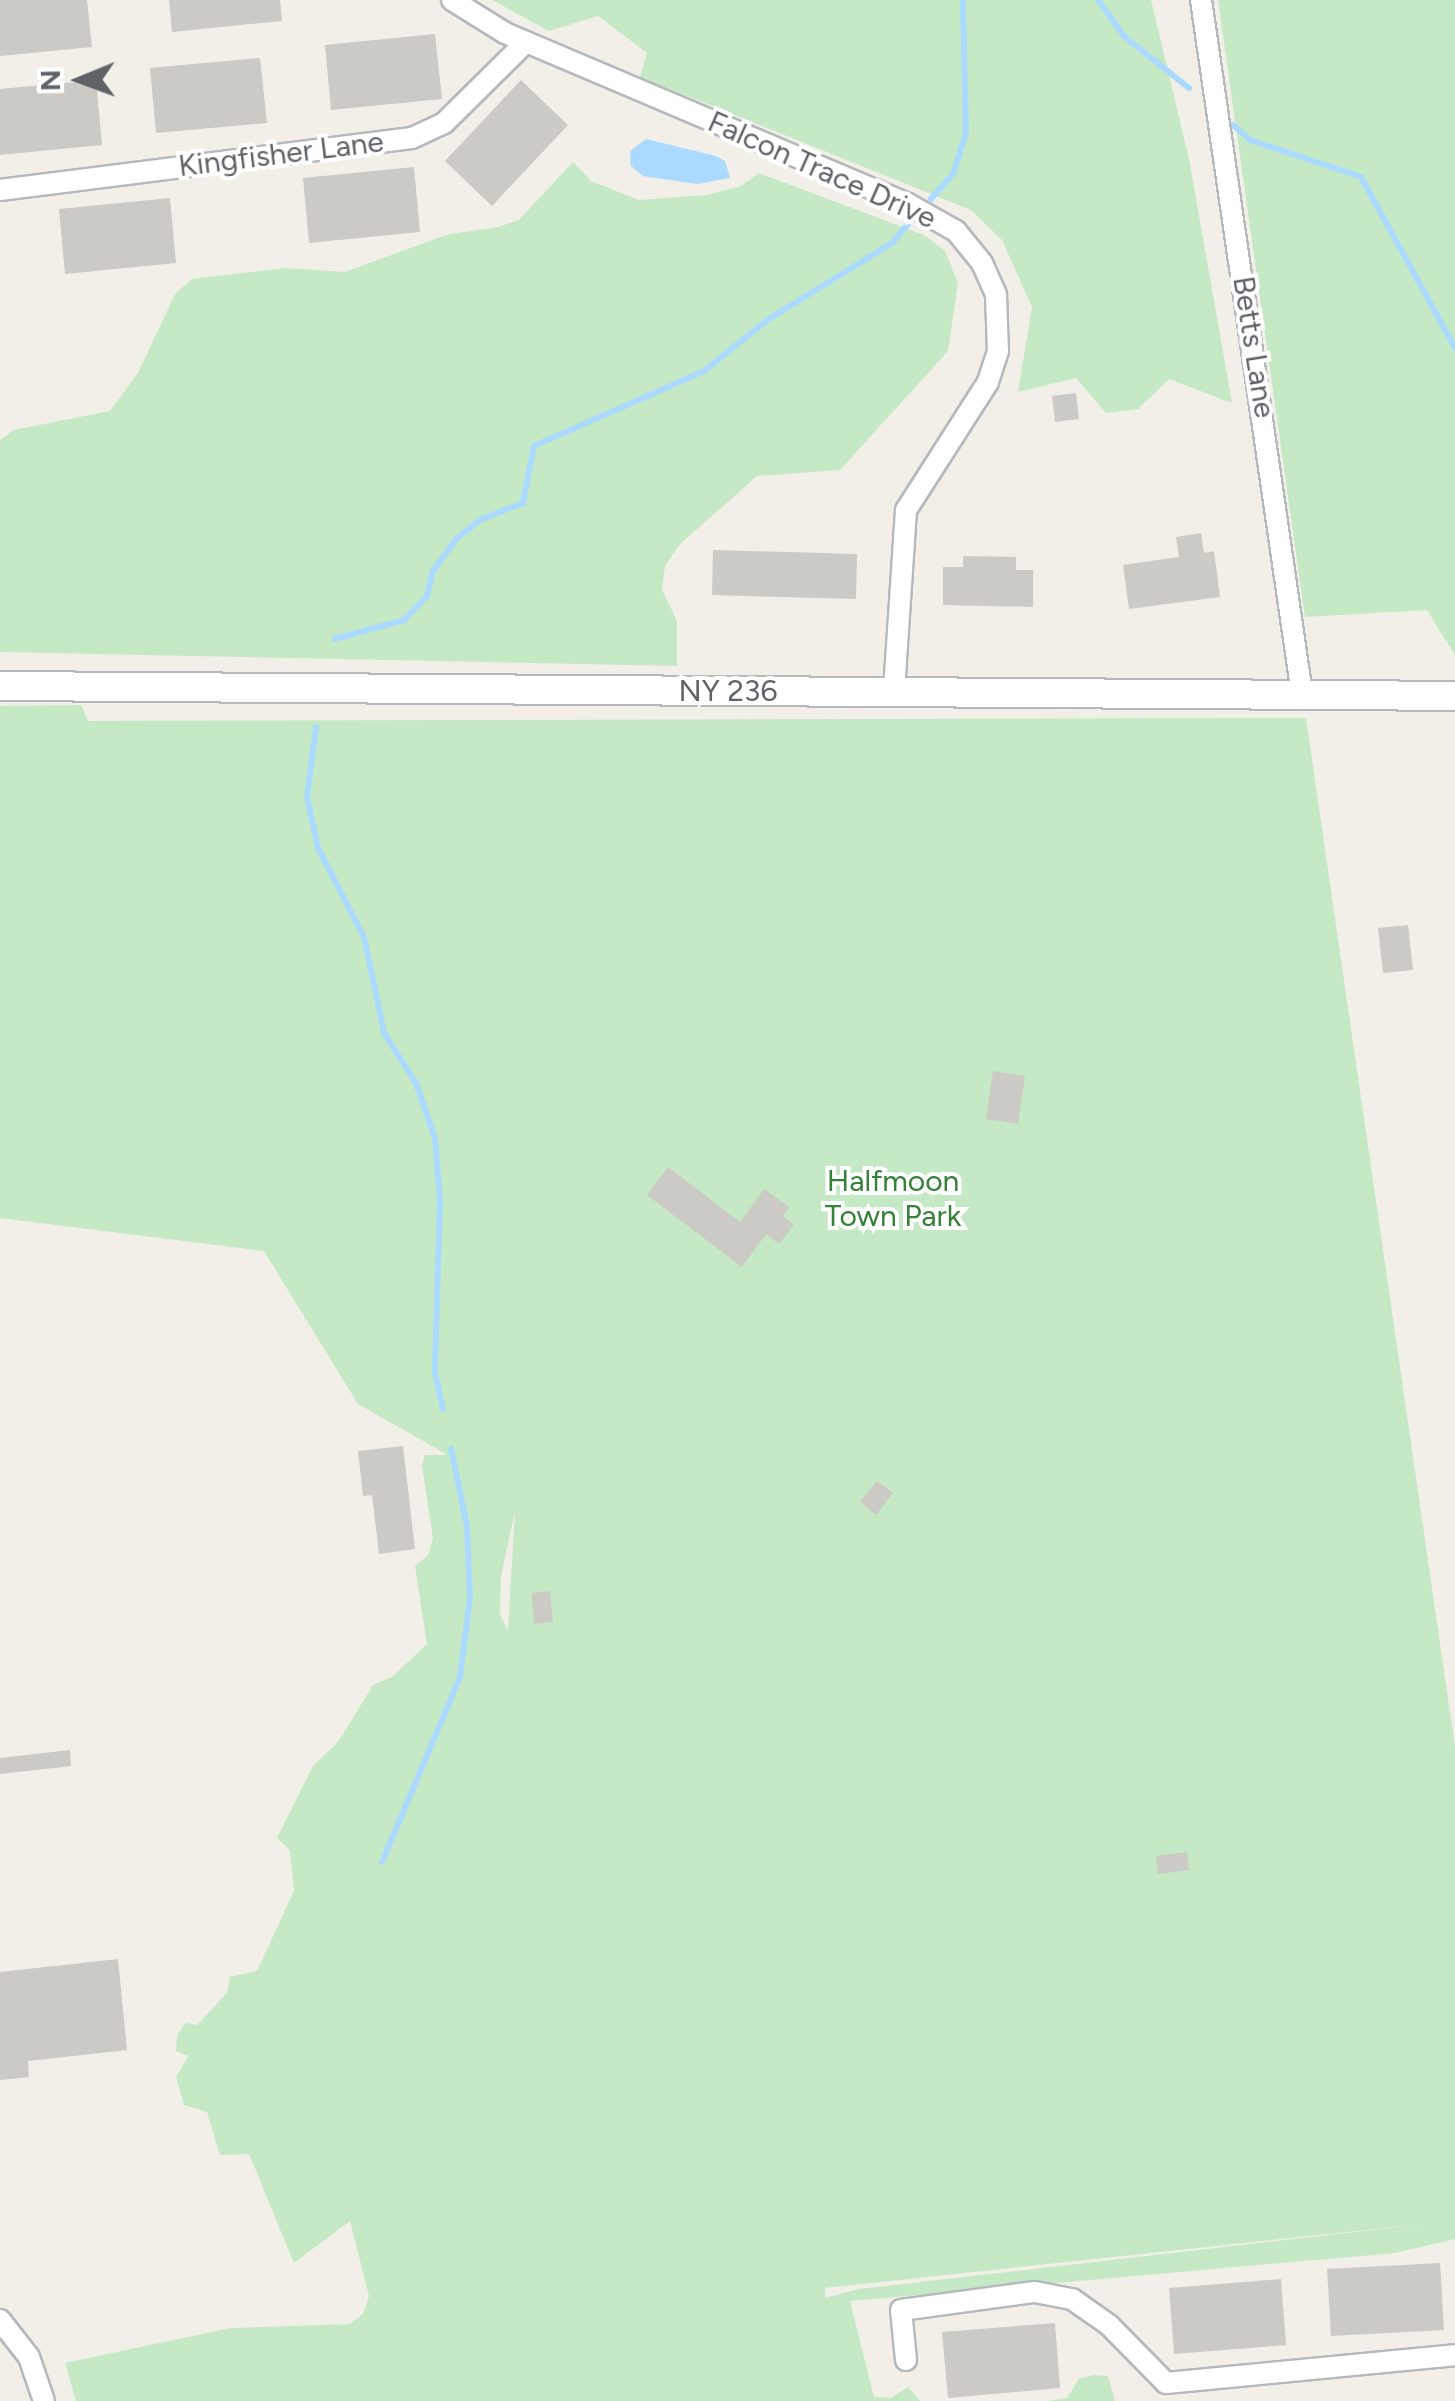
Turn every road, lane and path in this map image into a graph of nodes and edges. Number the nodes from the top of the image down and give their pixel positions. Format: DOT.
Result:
graph roads {
  1 [pos="452,0"];
  2 [pos="1201,0"];
  3 [pos="526,42"];
  4 [pos="0,190"];
  5 [pos="0,686"];
  6 [pos="894,692"];
  7 [pos="1302,694"];
  8 [pos="1455,696"];
  9 [pos="0,2320"];
  10 [pos="1455,2355"];
  11 [pos="906,2360"];
  12 [pos="1168,2392"];
  13 [pos="44,2401"];
  1 -- 3 [label="street, Falcon Trace Drive"];
  2 -- 7 [label="street, Betts Lane"];
  3 -- 4 [label="street, Kingfisher Lane"];
  3 -- 6 [label="street, Falcon Trace Drive"];
  5 -- 6 [label="main road, NY 236 / NY 236"];
  6 -- 7 [label="main road, NY 236 / NY 236"];
  7 -- 8 [label="main road, NY 236 / NY 236"];
  9 -- 13 [label="street"];
  10 -- 12 [label="street"];
  11 -- 12 [label="street"];
}
